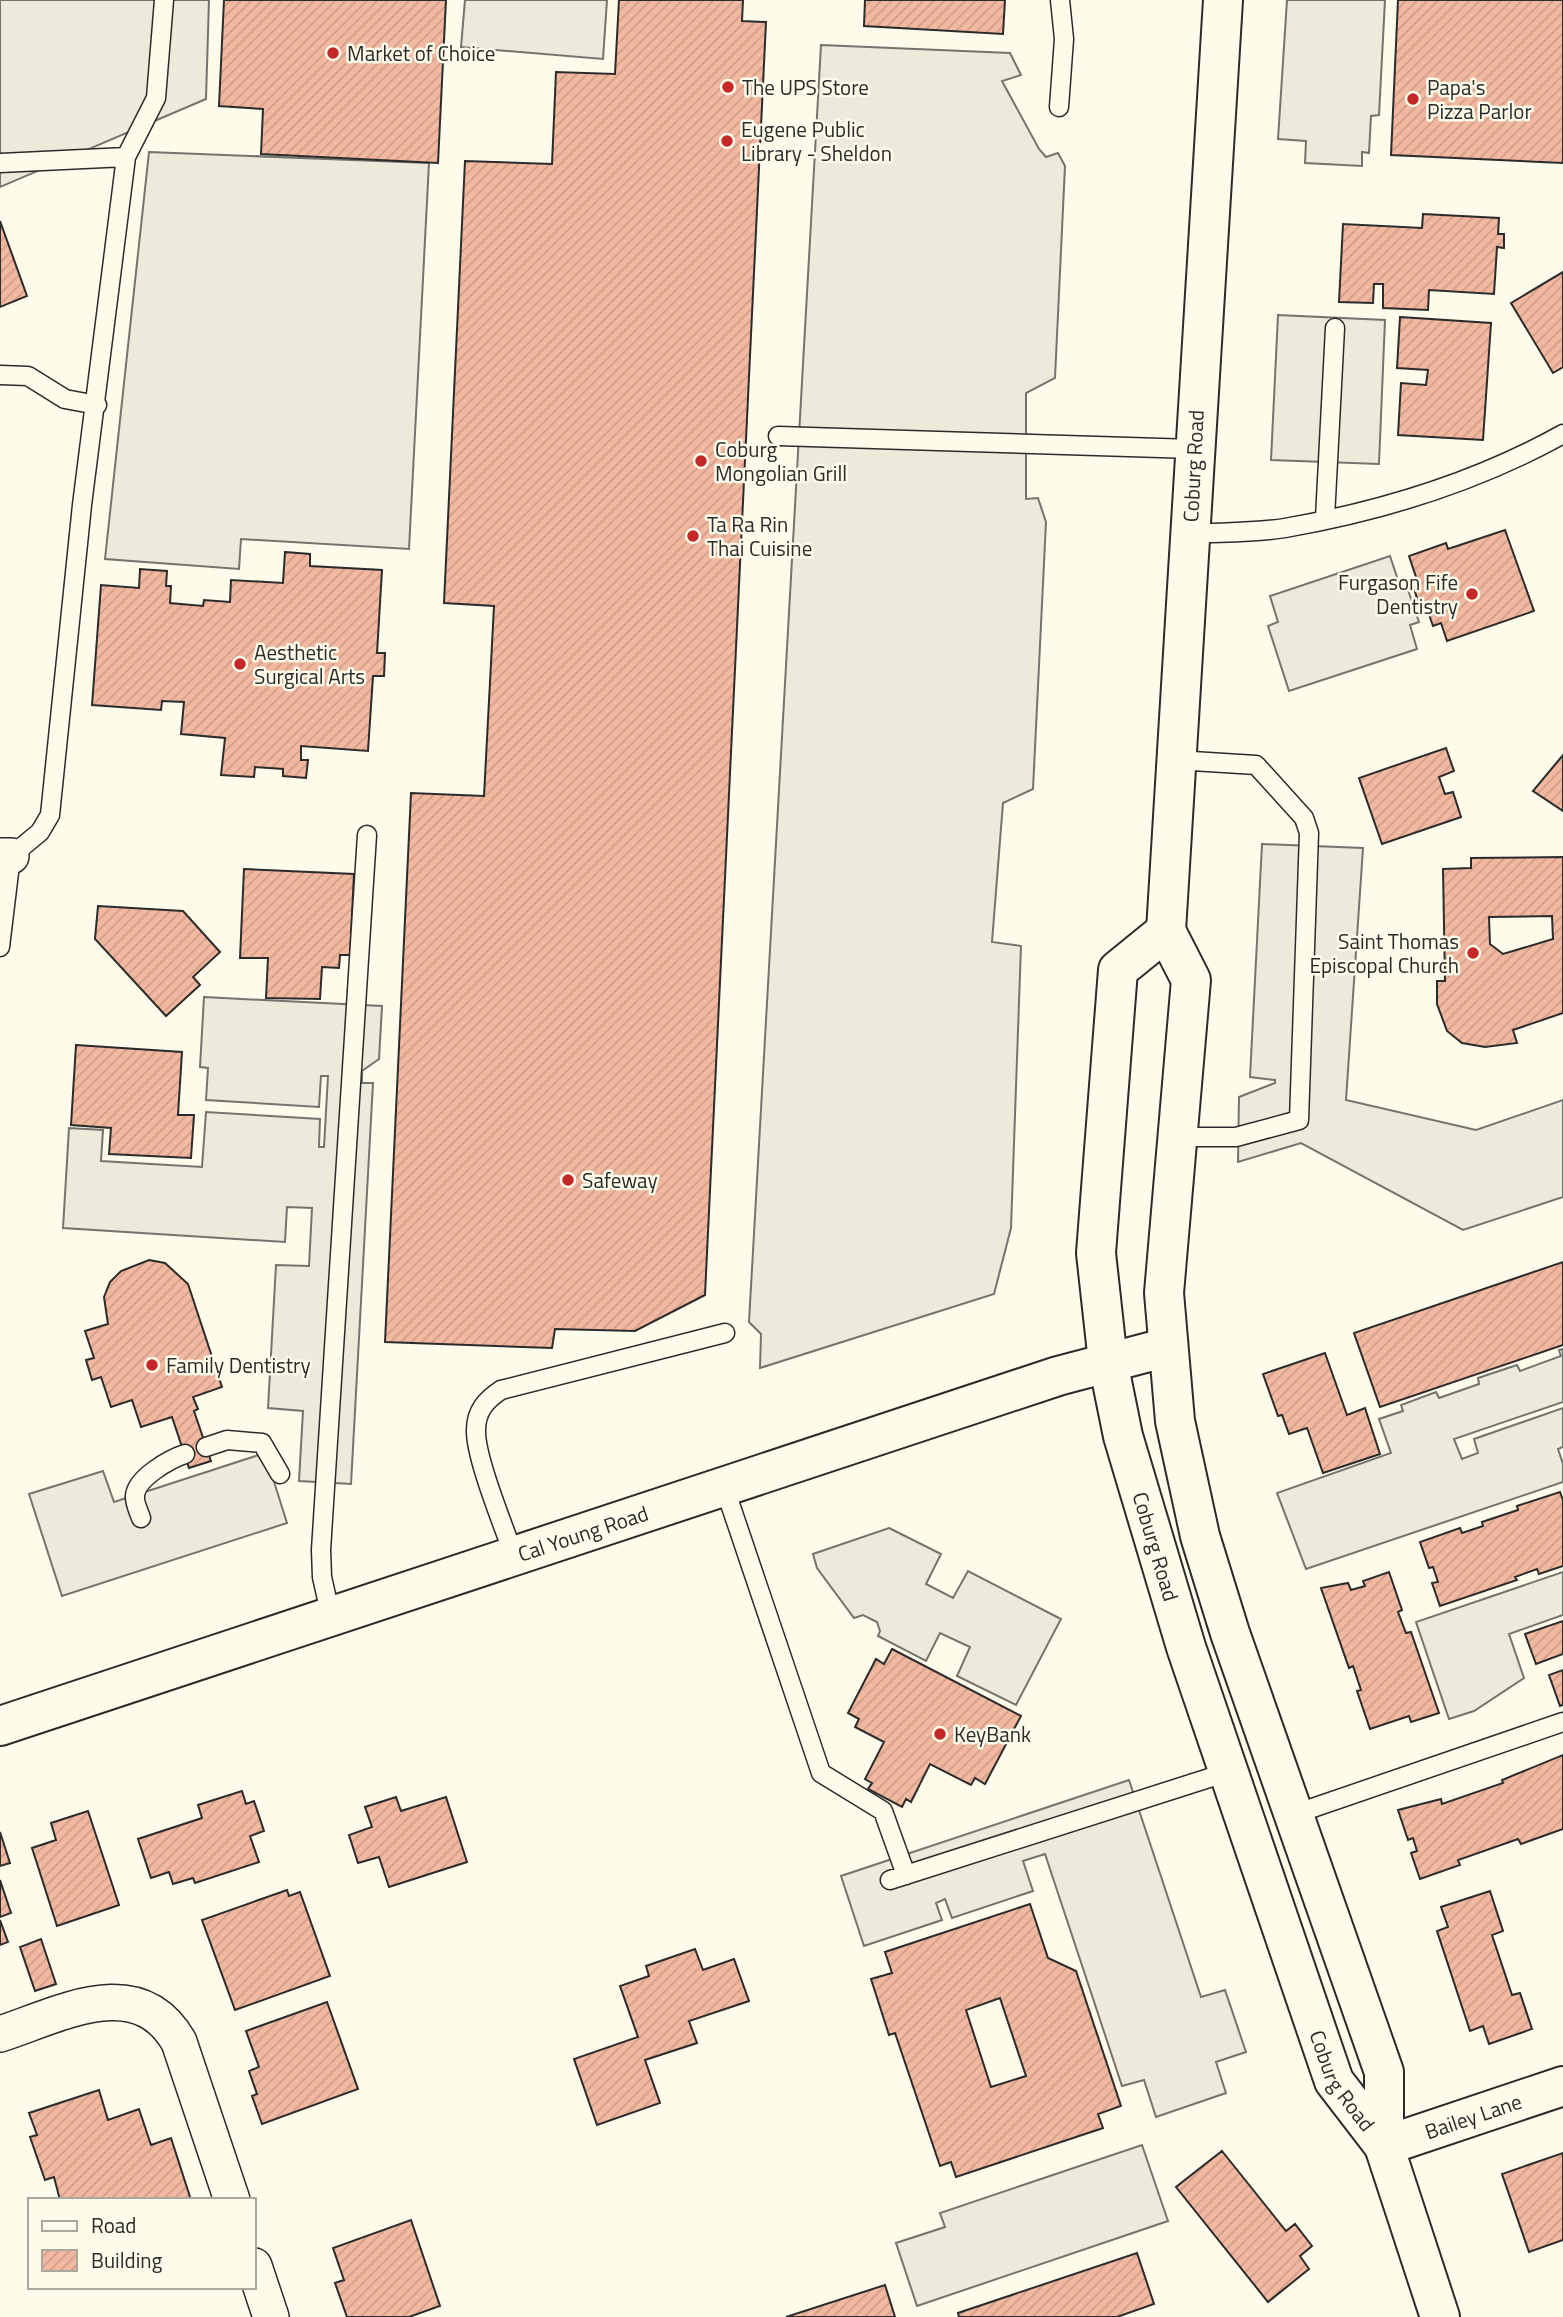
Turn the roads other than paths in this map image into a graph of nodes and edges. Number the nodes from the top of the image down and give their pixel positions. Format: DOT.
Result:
graph roads {
  1 [pos="164,0"];
  2 [pos="1060,0"];
  3 [pos="1223,0"];
  4 [pos="1059,107"];
  5 [pos="126,157"];
  6 [pos="0,163"];
  7 [pos="1335,328"];
  8 [pos="0,375"];
  9 [pos="96,405"];
  10 [pos="1563,434"];
  11 [pos="778,436"];
  12 [pos="1193,449"];
  13 [pos="1325,519"];
  14 [pos="1189,534"];
  15 [pos="1176,760"];
  16 [pos="367,835"];
  17 [pos="5,856"];
  18 [pos="1166,932"];
  19 [pos="0,947"];
  20 [pos="1178,1137"];
  21 [pos="725,1332"];
  22 [pos="1168,1347"];
  23 [pos="1108,1362"];
  24 [pos="206,1447"];
  25 [pos="185,1454"];
  26 [pos="280,1475"];
  27 [pos="724,1486"];
  28 [pos="141,1518"];
  29 [pos="514,1556"];
  30 [pos="331,1617"];
  31 [pos="1563,1722"];
  32 [pos="0,1726"];
  33 [pos="1231,1771"];
  34 [pos="1295,1814"];
  35 [pos="0,2034"];
  36 [pos="1563,2086"];
  37 [pos="1384,2146"];
  38 [pos="231,2198"];
  39 [pos="256,2272"];
  40 [pos="271,2317"];
  41 [pos="1440,2317"];
  1 -- 5 [label="lane"];
  2 -- 4 [label="lane"];
  3 -- 12 [label="main road, Coburg Road"];
  5 -- 6 [label="lane"];
  5 -- 9 [label="lane"];
  7 -- 13 [label="lane"];
  8 -- 9 [label="lane"];
  9 -- 17 [label="lane"];
  10 -- 13 [label="lane"];
  11 -- 12 [label="lane"];
  12 -- 14 [label="main road, Coburg Road"];
  13 -- 14 [label="lane"];
  14 -- 15 [label="main road, Coburg Road"];
  15 -- 18 [label="main road, Coburg Road"];
  15 -- 20 [label="lane"];
  16 -- 30 [label="lane"];
  17 -- 19 [label="lane"];
  18 -- 20 [label="main road, Coburg Road"];
  18 -- 23 [label="main road, Coburg Road"];
  20 -- 22 [label="main road, Coburg Road"];
  21 -- 29 [label="lane"];
  22 -- 23 [label="main road, Cal Young Road"];
  22 -- 34 [label="main road, Coburg Road"];
  23 -- 27 [label="main road, Cal Young Road"];
  23 -- 33 [label="main road, Coburg Road"];
  24 -- 26 [label="lane"];
  25 -- 28 [label="lane"];
  27 -- 29 [label="main road, Cal Young Road"];
  27 -- 33 [label="lane"];
  29 -- 30 [label="main road, Cal Young Road"];
  30 -- 32 [label="main road, Cal Young Road"];
  31 -- 34 [label="lane"];
  33 -- 37 [label="main road, Coburg Road"];
  34 -- 37 [label="main road, Coburg Road"];
  35 -- 38 [label="street"];
  36 -- 37 [label="main road, Bailey Lane"];
  37 -- 41 [label="main road, Coburg Road"];
  39 -- 40 [label="street"];
}
